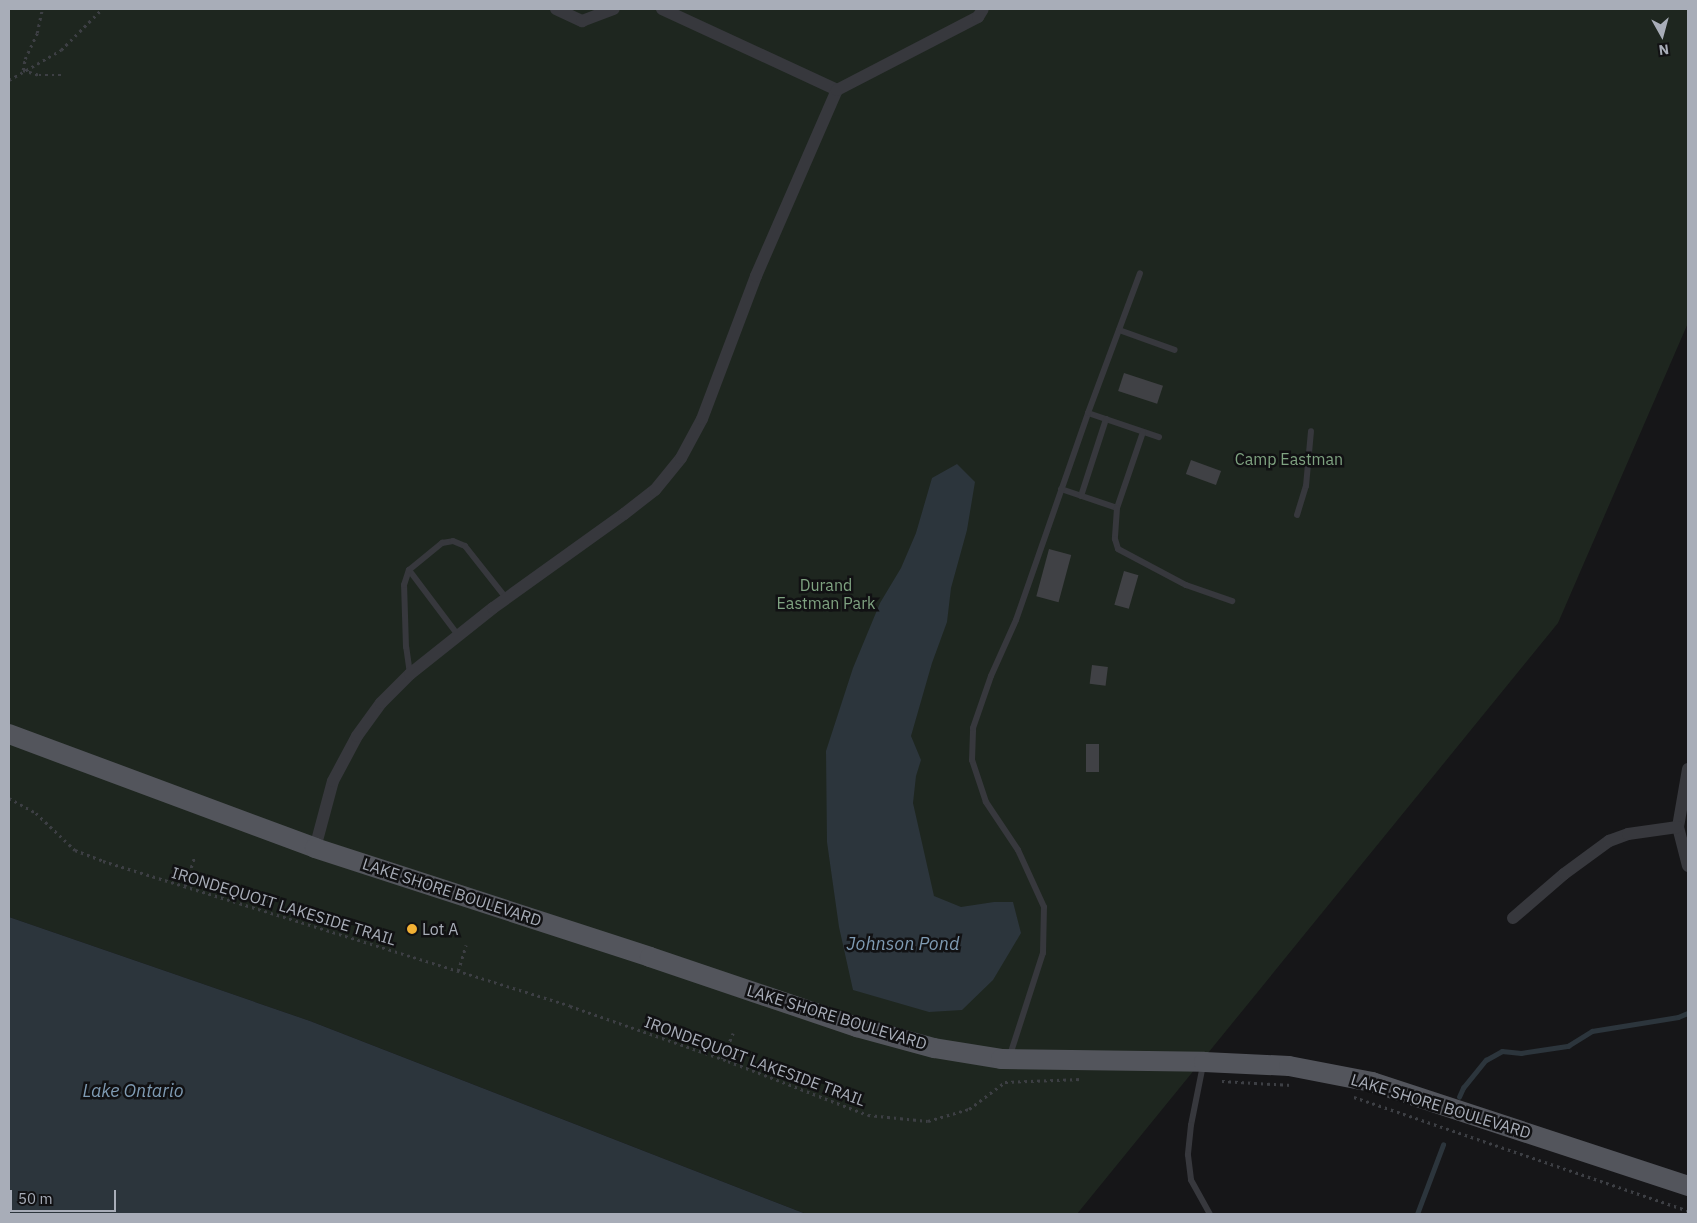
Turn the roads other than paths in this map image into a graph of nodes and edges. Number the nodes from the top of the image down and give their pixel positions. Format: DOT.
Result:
graph roads {
  1 [pos="556,9"];
  2 [pos="614,9"];
  3 [pos="662,9"];
  4 [pos="982,9"];
  5 [pos="837,90"];
  6 [pos="1140,273"];
  7 [pos="1119,330"];
  8 [pos="1175,350"];
  9 [pos="1088,413"];
  10 [pos="1106,419"];
  11 [pos="1311,431"];
  12 [pos="1143,432"];
  13 [pos="1159,437"];
  14 [pos="1061,490"];
  15 [pos="1081,496"];
  16 [pos="1117,508"];
  17 [pos="1297,515"];
  18 [pos="409,570"];
  19 [pos="506,598"];
  20 [pos="1232,601"];
  21 [pos="458,635"];
  22 [pos="410,674"];
  23 [pos="9,734"];
  24 [pos="1688,769"];
  25 [pos="1678,826"];
  26 [pos="315,848"];
  27 [pos="1688,866"];
  28 [pos="1513,918"];
  29 [pos="1009,1059"];
  30 [pos="1202,1071"];
  31 [pos="1688,1186"];
  32 [pos="1210,1214"];
  1 -- 2 [label="street"];
  3 -- 5 [label="street"];
  4 -- 5 [label="street"];
  5 -- 19 [label="street"];
  6 -- 7 [label="lane"];
  7 -- 8 [label="lane"];
  7 -- 9 [label="lane"];
  9 -- 10 [label="lane"];
  9 -- 14 [label="lane"];
  10 -- 12 [label="lane"];
  10 -- 15 [label="lane"];
  11 -- 17 [label="lane"];
  12 -- 13 [label="lane"];
  12 -- 16 [label="lane"];
  14 -- 15 [label="lane"];
  14 -- 29 [label="lane"];
  15 -- 16 [label="lane"];
  16 -- 20 [label="lane"];
  18 -- 19 [label="lane"];
  18 -- 21 [label="lane"];
  18 -- 22 [label="lane"];
  19 -- 21 [label="street"];
  21 -- 22 [label="street"];
  22 -- 26 [label="street"];
  23 -- 26 [label="main road, LAKE SHORE BOULEVARD"];
  24 -- 25 [label="street"];
  25 -- 27 [label="street"];
  25 -- 28 [label="street"];
  26 -- 29 [label="main road, LAKE SHORE BOULEVARD"];
  29 -- 30 [label="main road, LAKE SHORE BOULEVARD"];
  30 -- 31 [label="main road, LAKE SHORE BOULEVARD"];
  30 -- 32 [label="lane"];
}
